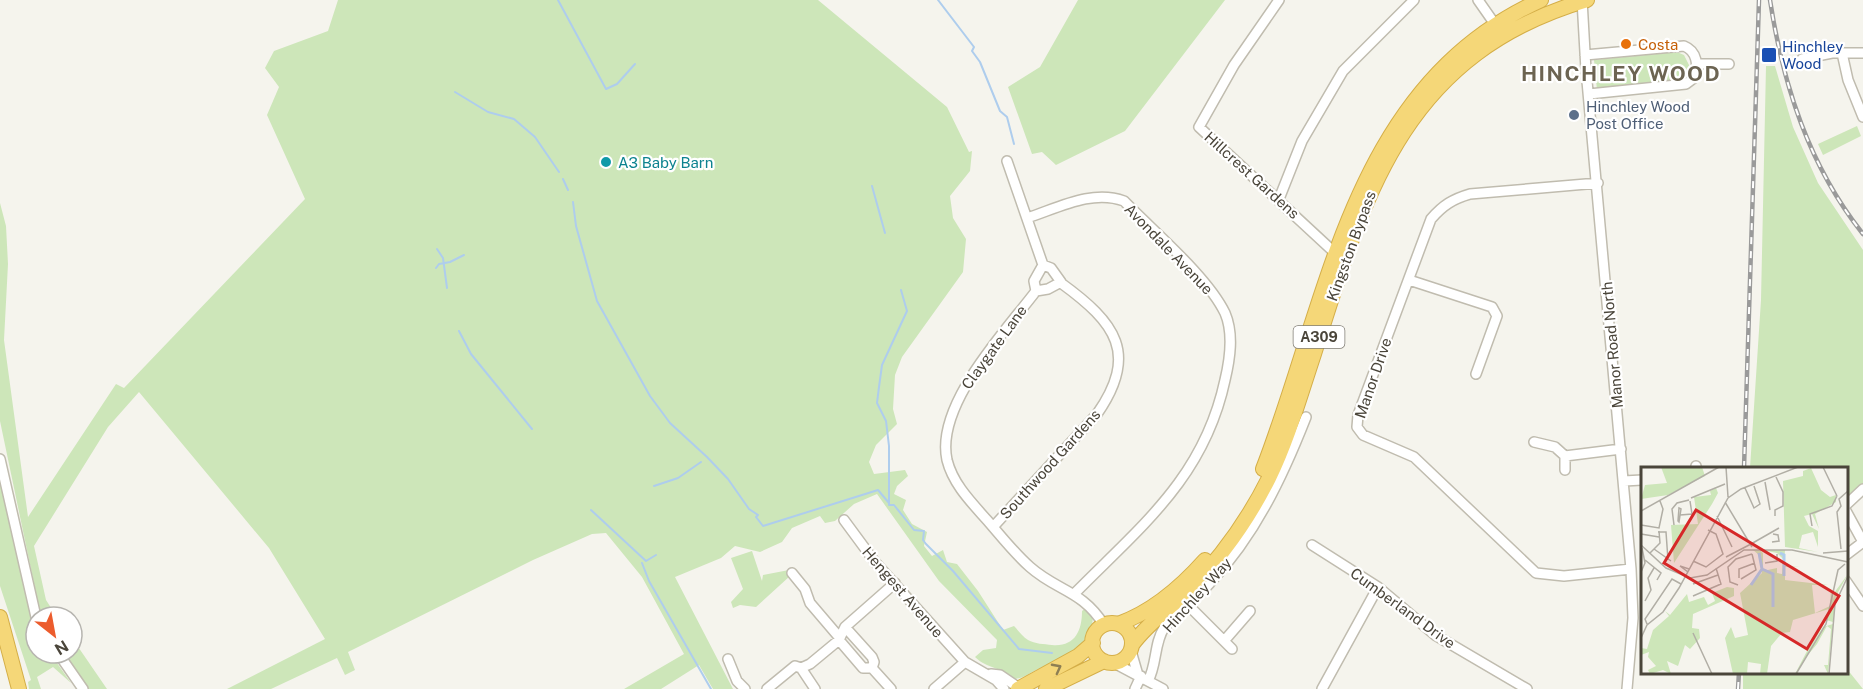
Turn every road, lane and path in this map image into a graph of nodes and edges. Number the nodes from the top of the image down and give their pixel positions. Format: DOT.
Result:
graph roads {
  1 [pos="1279,0"];
  2 [pos="1414,0"];
  3 [pos="1478,0"];
  4 [pos="1541,0"];
  5 [pos="1561,0"];
  6 [pos="1583,0"];
  7 [pos="1497,24"];
  8 [pos="1509,34"];
  9 [pos="1842,53"];
  10 [pos="1863,53"];
  11 [pos="1585,56"];
  12 [pos="1802,59"];
  13 [pos="1729,63"];
  14 [pos="1697,64"];
  15 [pos="1589,94"];
  16 [pos="1863,117"];
  17 [pos="1007,161"];
  18 [pos="1598,183"];
  19 [pos="1279,199"];
  20 [pos="1027,218"];
  21 [pos="1335,253"];
  22 [pos="1043,265"];
  23 [pos="1408,280"];
  24 [pos="1061,284"];
  25 [pos="1036,291"];
  26 [pos="1476,374"];
  27 [pos="1306,417"];
  28 [pos="1534,442"];
  29 [pos="1621,449"];
  30 [pos="1564,456"];
  31 [pos="0,459"];
  32 [pos="1565,470"];
  33 [pos="1641,480"];
  34 [pos="1624,481"];
  35 [pos="1863,489"];
  36 [pos="1848,503"];
  37 [pos="1848,515"];
  38 [pos="844,520"];
  39 [pos="993,527"];
  40 [pos="1863,542"];
  41 [pos="1312,545"];
  42 [pos="1848,553"];
  43 [pos="1631,569"];
  44 [pos="792,573"];
  45 [pos="895,583"];
  46 [pos="1848,584"];
  47 [pos="1378,587"];
  48 [pos="1075,593"];
  49 [pos="33,605"];
  50 [pos="1188,605"];
  51 [pos="1863,606"];
  52 [pos="1250,611"];
  53 [pos="1638,614"];
  54 [pos="0,617"];
  55 [pos="1118,624"];
  56 [pos="1104,625"];
  57 [pos="845,627"];
  58 [pos="839,638"];
  59 [pos="1224,641"];
  60 [pos="1093,643"];
  61 [pos="1131,648"];
  62 [pos="1232,649"];
  63 [pos="728,659"];
  64 [pos="965,662"];
  65 [pos="1109,662"];
  66 [pos="66,665"];
  67 [pos="801,668"];
  68 [pos="872,668"];
  69 [pos="983,674"];
  70 [pos="1142,677"];
  71 [pos="1051,686"];
  72 [pos="19,689"];
  73 [pos="83,689"];
  74 [pos="745,689"];
  75 [pos="767,689"];
  76 [pos="815,689"];
  77 [pos="891,689"];
  78 [pos="934,689"];
  79 [pos="1004,689"];
  80 [pos="1019,689"];
  81 [pos="1038,689"];
  82 [pos="1135,689"];
  83 [pos="1163,689"];
  84 [pos="1322,689"];
  85 [pos="1527,689"];
  86 [pos="1627,689"];
  1 -- 19 [label="street, Hillcrest Gardens"];
  2 -- 19 [label="street"];
  3 -- 7 [label="street"];
  4 -- 7 [label="highway, Kingston Bypass / A309"];
  5 -- 7 [label="highway"];
  6 -- 8 [label="highway, Kingston Bypass / A309"];
  6 -- 11 [label="street, Manor Road North"];
  7 -- 8 [label="street"];
  7 -- 21 [label="highway, Kingston Bypass / A309"];
  8 -- 61 [label="highway, Kingston Bypass / A309"];
  9 -- 10 [label="street"];
  9 -- 12 [label="street"];
  9 -- 16 [label="street"];
  11 -- 14 [label="street"];
  11 -- 15 [label="street, Manor Road North"];
  13 -- 14 [label="street"];
  14 -- 15 [label="street"];
  15 -- 18 [label="street, Manor Road North"];
  17 -- 20 [label="street"];
  18 -- 23 [label="street, Manor Drive"];
  18 -- 29 [label="street, Manor Road North"];
  19 -- 21 [label="street, Hillcrest Gardens"];
  20 -- 22 [label="street"];
  20 -- 48 [label="street, Avondale Avenue"];
  21 -- 55 [label="highway, Kingston Bypass / A309"];
  22 -- 24 [label="street"];
  22 -- 25 [label="street, Claygate Lane"];
  23 -- 26 [label="street"];
  23 -- 43 [label="street, Manor Drive"];
  24 -- 25 [label="street, Claygate Lane"];
  24 -- 39 [label="street, Southwood Gardens"];
  25 -- 39 [label="street, Claygate Lane"];
  27 -- 50 [label="street, Hinchley Way"];
  28 -- 30 [label="street"];
  29 -- 30 [label="street"];
  29 -- 34 [label="street, Manor Road North"];
  30 -- 32 [label="street"];
  31 -- 49 [label="street"];
  33 -- 34 [label="street"];
  34 -- 43 [label="street, Manor Road North"];
  35 -- 36 [label="street"];
  37 -- 40 [label="street"];
  38 -- 45 [label="street, Hengest Avenue"];
  39 -- 48 [label="street, Claygate Lane"];
  40 -- 42 [label="street"];
  41 -- 47 [label="street, Cumberland Drive"];
  43 -- 53 [label="street, Manor Road North"];
  44 -- 58 [label="street"];
  45 -- 57 [label="street"];
  45 -- 64 [label="street, Hengest Avenue"];
  46 -- 51 [label="street"];
  47 -- 84 [label="street"];
  47 -- 85 [label="street, Cumberland Drive"];
  48 -- 56 [label="street, Claygate Lane"];
  50 -- 59 [label="street"];
  50 -- 70 [label="street, Hinchley Way"];
  52 -- 59 [label="street"];
  53 -- 86 [label="street, Manor Road North"];
  54 -- 72 [label="highway"];
  55 -- 56 [label="highway"];
  55 -- 61 [label="highway"];
  56 -- 60 [label="highway"];
  57 -- 58 [label="street"];
  57 -- 68 [label="street"];
  58 -- 67 [label="street"];
  58 -- 68 [label="street"];
  59 -- 62 [label="street"];
  60 -- 65 [label="highway"];
  80 -- 60 [label="highway, one-way"];
  61 -- 65 [label="highway"];
  61 -- 70 [label="street"];
  63 -- 74 [label="street"];
  64 -- 69 [label="street, Hengest Avenue"];
  64 -- 78 [label="street"];
  65 -- 70 [label="street"];
  65 -- 71 [label="highway"];
  66 -- 73 [label="street"];
  67 -- 75 [label="street"];
  67 -- 76 [label="street"];
  68 -- 77 [label="street"];
  69 -- 79 [label="street, Hengest Avenue"];
  69 -- 80 [label="street"];
  70 -- 82 [label="street, Hinchley Way"];
  70 -- 83 [label="street"];
  71 -- 81 [label="street"];
}
